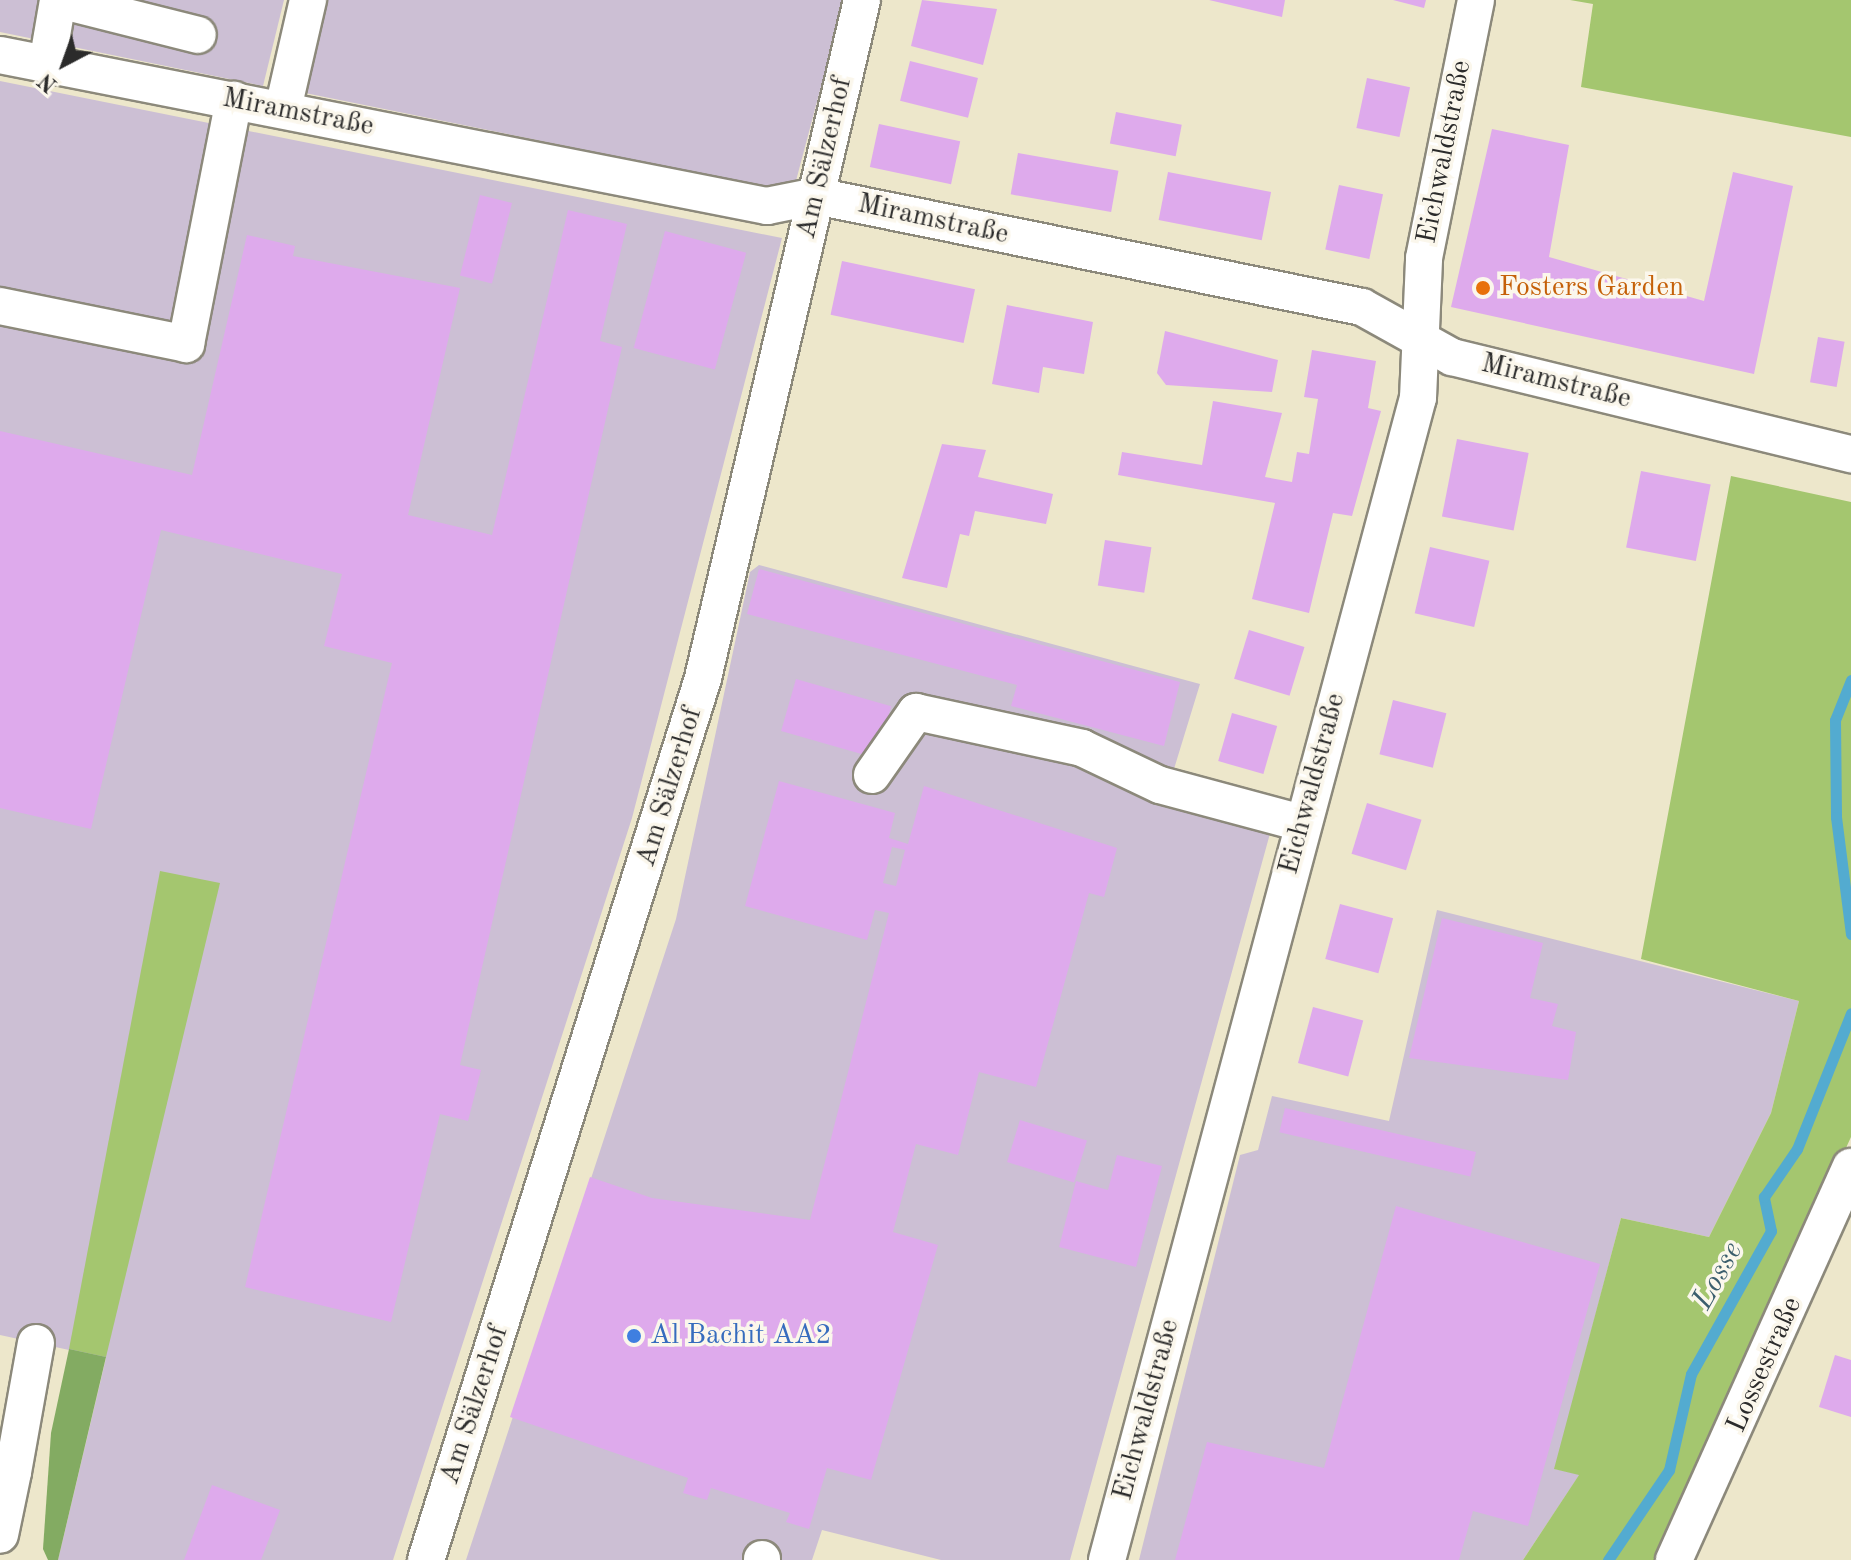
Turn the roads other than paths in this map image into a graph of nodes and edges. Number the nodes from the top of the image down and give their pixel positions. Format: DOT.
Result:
graph roads {
  1 [pos="59,0"];
  2 [pos="308,0"];
  3 [pos="862,0"];
  4 [pos="1476,0"];
  5 [pos="198,35"];
  6 [pos="0,55"];
  7 [pos="47,64"];
  8 [pos="234,100"];
  9 [pos="283,109"];
  10 [pos="816,196"];
  11 [pos="0,306"];
  12 [pos="1418,342"];
  13 [pos="1851,454"];
  14 [pos="872,775"];
  15 [pos="1302,823"];
  16 [pos="1848,1182"];
  17 [pos="36,1343"];
  18 [pos="7,1469"];
  19 [pos="0,1535"];
  20 [pos="426,1560"];
  21 [pos="1107,1560"];
  22 [pos="1674,1560"];
  1 -- 5 [label="street"];
  1 -- 7 [label="street"];
  2 -- 9 [label="street"];
  3 -- 10 [label="street, Am Sälzerhof"];
  4 -- 12 [label="street, Eichwaldstraße"];
  6 -- 7 [label="street, Miramstraße"];
  7 -- 8 [label="street, Miramstraße"];
  8 -- 9 [label="street, Miramstraße"];
  8 -- 11 [label="street"];
  9 -- 10 [label="street, Miramstraße"];
  10 -- 12 [label="street, Miramstraße"];
  10 -- 20 [label="street, Am Sälzerhof"];
  12 -- 13 [label="street, Miramstraße"];
  12 -- 15 [label="street, Eichwaldstraße"];
  14 -- 15 [label="street"];
  15 -- 21 [label="street, Eichwaldstraße"];
  16 -- 22 [label="street, Lossestraße"];
  17 -- 18 [label="street"];
  18 -- 19 [label="street"];
}
